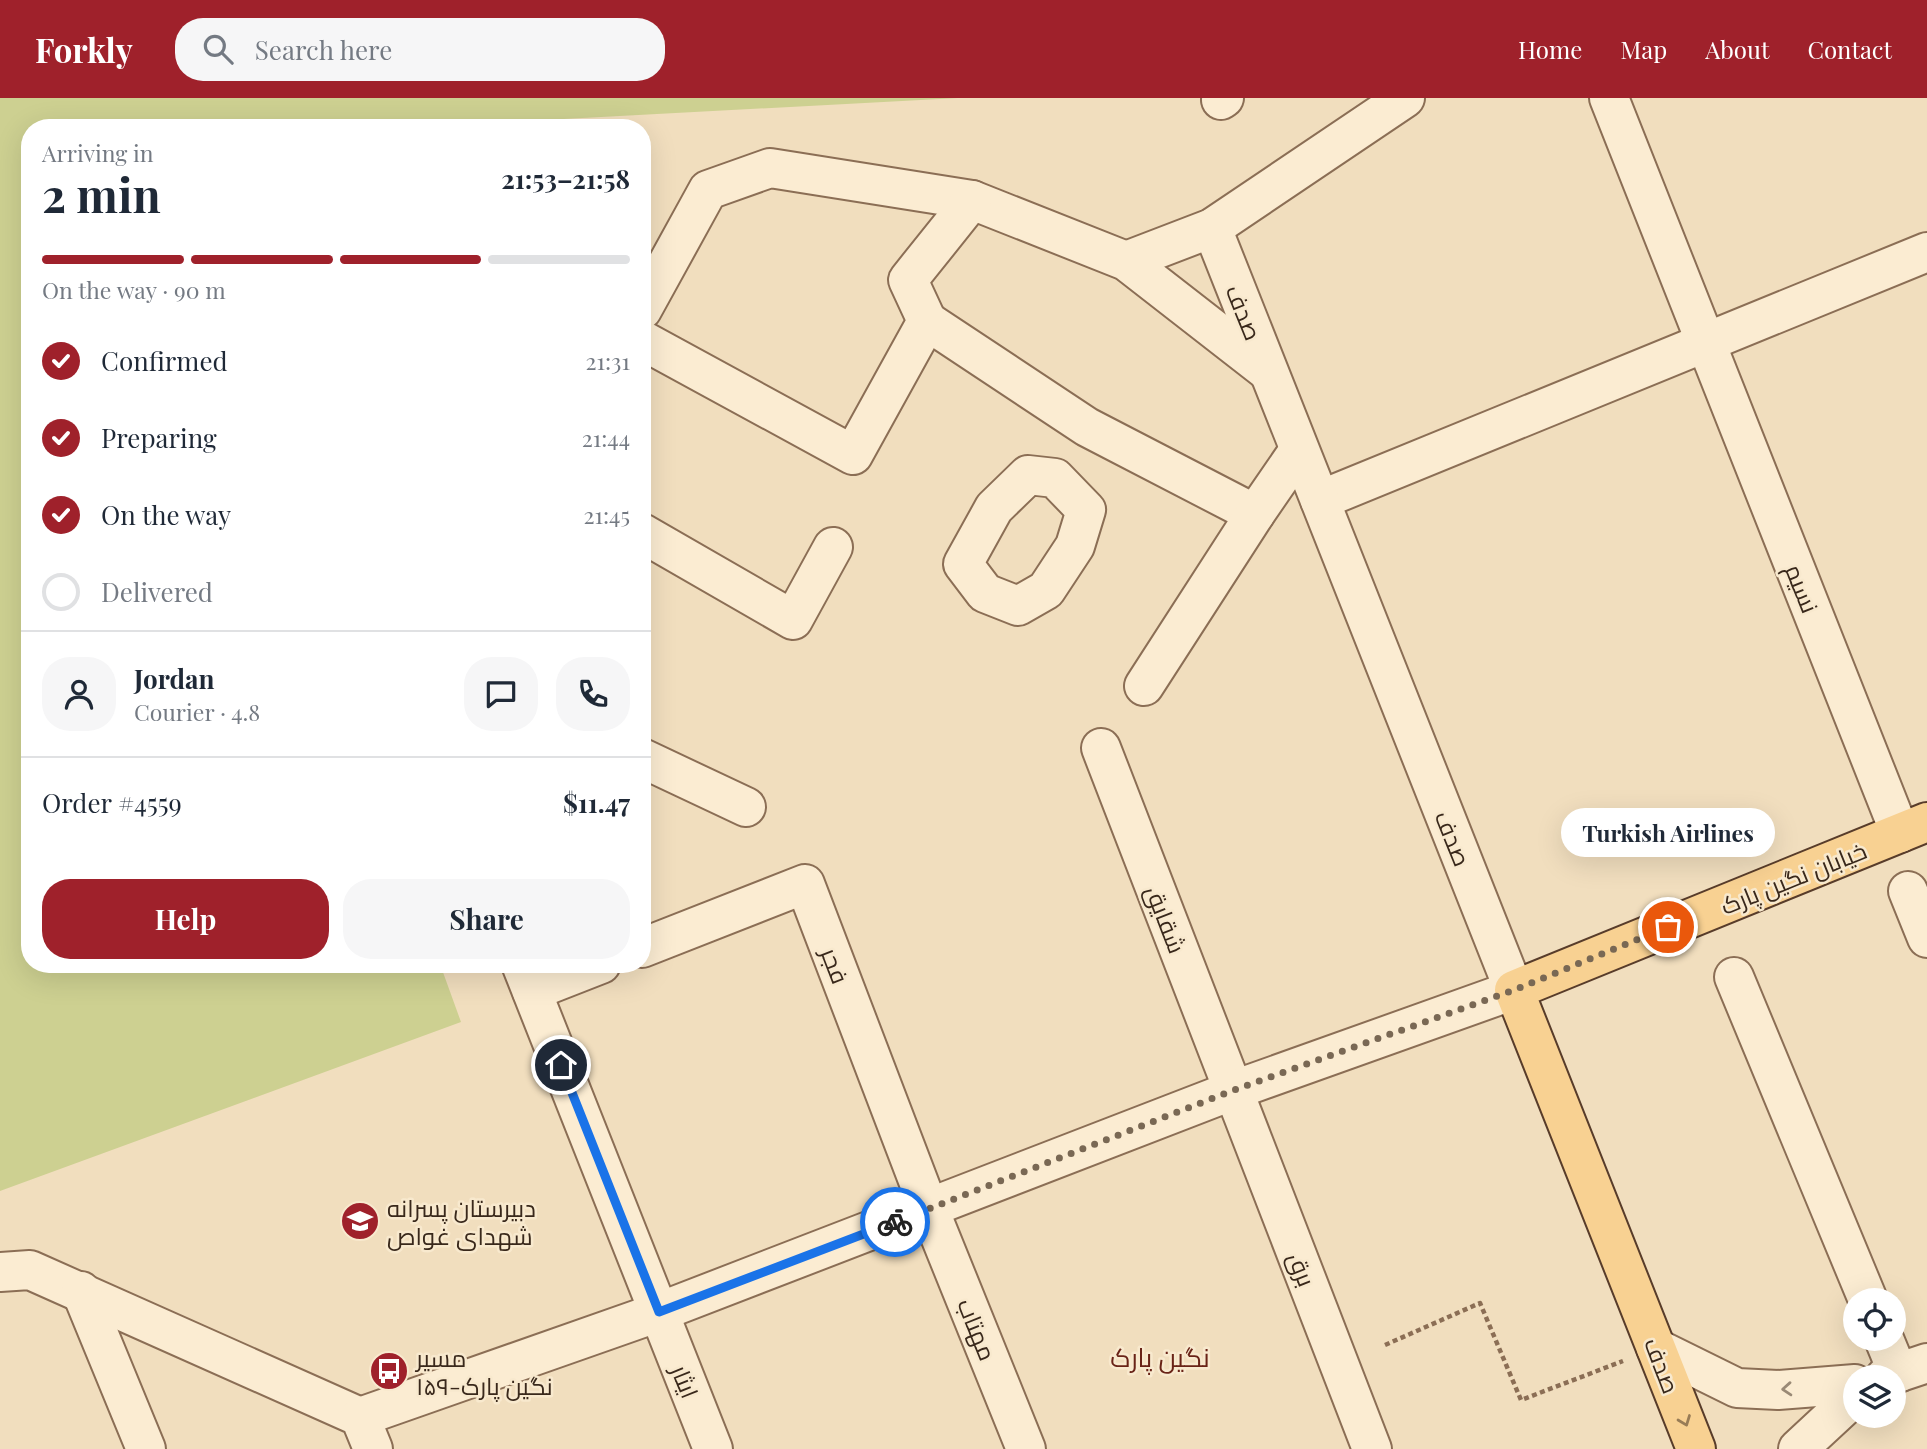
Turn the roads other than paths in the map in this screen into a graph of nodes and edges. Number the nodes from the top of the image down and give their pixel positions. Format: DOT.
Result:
graph roads {
  1 [pos="1405,98"];
  2 [pos="1609,98"];
  3 [pos="972,200"];
  4 [pos="1212,228"];
  5 [pos="1927,252"];
  6 [pos="1126,261"];
  7 [pos="651,294"];
  8 [pos="927,321"];
  9 [pos="1706,343"];
  10 [pos="651,345"];
  11 [pos="1268,371"];
  12 [pos="1087,427"];
  13 [pos="1300,450"];
  14 [pos="1055,478"];
  15 [pos="1320,500"];
  16 [pos="1255,514"];
  17 [pos="651,538"];
  18 [pos="833,547"];
  19 [pos="1144,686"];
  20 [pos="1101,748"];
  21 [pos="651,762"];
  22 [pos="746,807"];
  23 [pos="1913,828"];
  24 [pos="1908,891"];
  25 [pos="1927,938"];
  26 [pos="651,944"];
  27 [pos="553,973"];
  28 [pos="1734,977"];
  29 [pos="527,978"];
  30 [pos="1514,990"];
  31 [pos="1234,1090"];
  32 [pos="929,1209"];
  33 [pos="0,1272"];
  34 [pos="1863,1288"];
  35 [pos="81,1291"];
  36 [pos="659,1312"];
  37 [pos="1656,1348"];
  38 [pos="1843,1385"];
  39 [pos="1843,1407"];
  40 [pos="367,1433"];
  41 [pos="146,1449"];
  42 [pos="713,1449"];
  43 [pos="1026,1449"];
  44 [pos="1372,1449"];
  45 [pos="1696,1449"];
  46 [pos="1798,1449"];
  1 -- 4 [label="street"];
  2 -- 9 [label="street, نسیم"];
  3 -- 6 [label="street"];
  3 -- 7 [label="street"];
  3 -- 8 [label="street"];
  4 -- 6 [label="street"];
  4 -- 11 [label="street, صدف"];
  5 -- 9 [label="street"];
  6 -- 11 [label="street"];
  8 -- 10 [label="street"];
  8 -- 12 [label="street"];
  9 -- 15 [label="street"];
  9 -- 23 [label="street, نسیم"];
  11 -- 13 [label="street, صدف"];
  12 -- 14 [label="street"];
  12 -- 16 [label="street"];
  13 -- 15 [label="street, صدف"];
  13 -- 16 [label="street"];
  15 -- 30 [label="street, صدف"];
  16 -- 19 [label="street"];
  17 -- 18 [label="street"];
  20 -- 31 [label="street, شقایق"];
  21 -- 22 [label="street"];
  23 -- 30 [label="main road, خیابان نگین پارک"];
  24 -- 25 [label="street"];
  26 -- 32 [label="street, فجر"];
  27 -- 29 [label="street"];
  28 -- 34 [label="street"];
  29 -- 36 [label="street, ایثار"];
  30 -- 31 [label="street, خیابان نگین پارک"];
  30 -- 37 [label="main road, صدف"];
  31 -- 32 [label="street, خیابان نگین پارک"];
  31 -- 44 [label="street, برق"];
  32 -- 36 [label="street, خیابان نگین پارک"];
  32 -- 43 [label="street, مهتاب"];
  33 -- 35 [label="street"];
  35 -- 40 [label="street"];
  35 -- 41 [label="street"];
  36 -- 40 [label="street, خیابان نگین پارک"];
  36 -- 42 [label="street, ایثار"];
  38 -- 37 [label="street, one-way"];
  37 -- 45 [label="main road, صدف, one-way"];
  39 -- 46 [label="street"];
}
